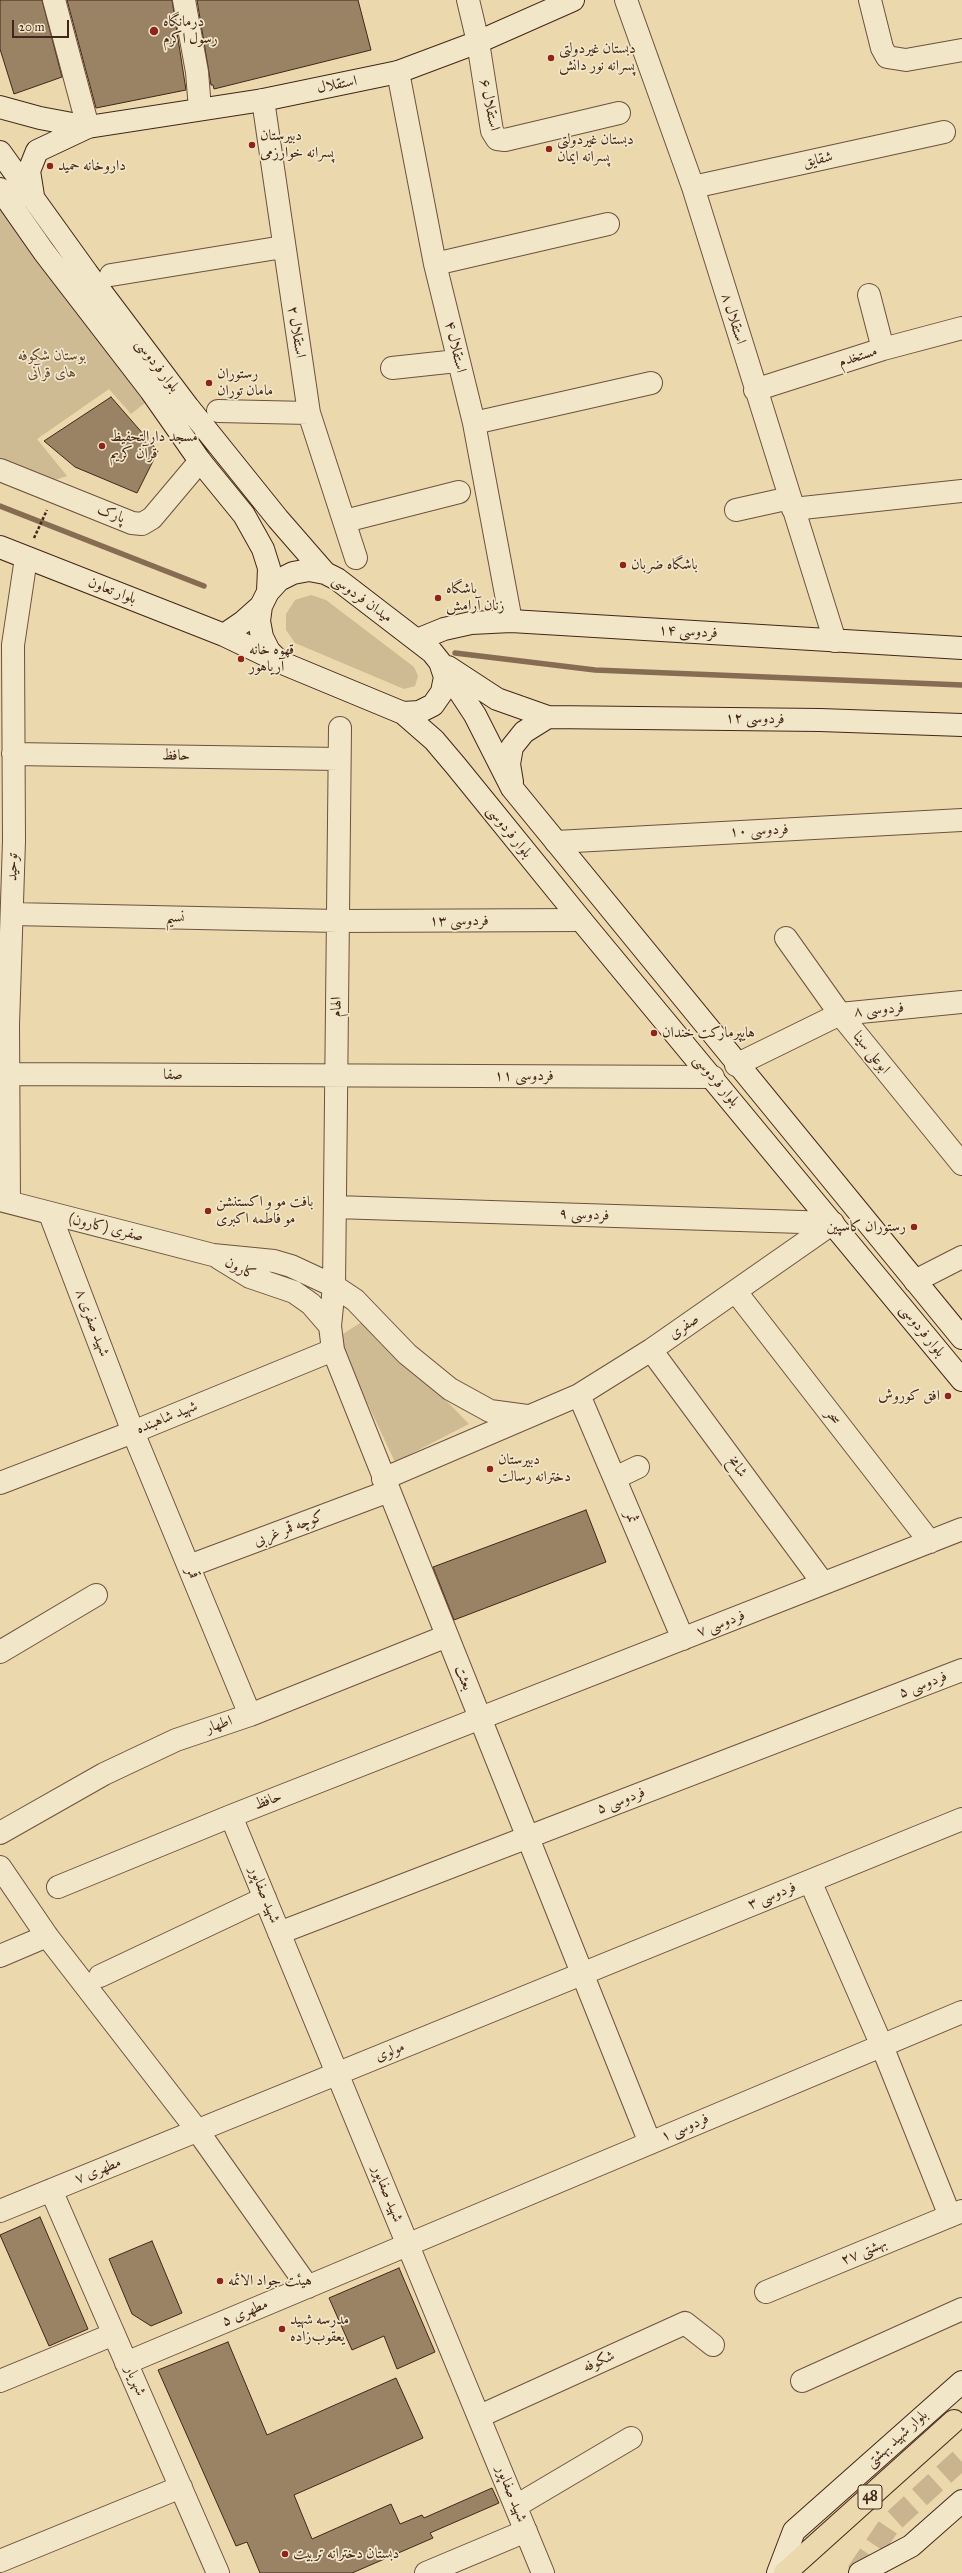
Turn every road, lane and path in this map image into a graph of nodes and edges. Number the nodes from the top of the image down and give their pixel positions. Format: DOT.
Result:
graph roads {
  1 [pos="54,0"];
  2 [pos="184,0"];
  3 [pos="468,0"];
  4 [pos="573,0"];
  5 [pos="626,0"];
  6 [pos="870,0"];
  7 [pos="478,42"];
  8 [pos="962,50"];
  9 [pos="398,72"];
  10 [pos="263,100"];
  11 [pos="0,107"];
  12 [pos="200,109"];
  13 [pos="619,113"];
  14 [pos="88,127"];
  15 [pos="944,132"];
  16 [pos="0,152"];
  17 [pos="693,187"];
  18 [pos="0,189"];
  19 [pos="33,196"];
  20 [pos="608,224"];
  21 [pos="283,247"];
  22 [pos="435,264"];
  23 [pos="111,275"];
  24 [pos="870,295"];
  25 [pos="962,328"];
  26 [pos="883,349"];
  27 [pos="457,361"];
  28 [pos="392,368"];
  29 [pos="651,383"];
  30 [pos="755,390"];
  31 [pos="218,410"];
  32 [pos="309,413"];
  33 [pos="474,423"];
  34 [pos="200,461"];
  35 [pos="0,470"];
  36 [pos="962,491"];
  37 [pos="459,492"];
  38 [pos="50,503"];
  39 [pos="791,504"];
  40 [pos="736,510"];
  41 [pos="345,521"];
  42 [pos="0,547"];
  43 [pos="29,550"];
  44 [pos="356,558"];
  45 [pos="324,573"];
  46 [pos="265,599"];
  47 [pos="512,621"];
  48 [pos="224,635"];
  49 [pos="416,640"];
  50 [pos="835,641"];
  51 [pos="6,645"];
  52 [pos="962,648"];
  53 [pos="280,662"];
  54 [pos="440,662"];
  55 [pos="403,713"];
  56 [pos="548,717"];
  57 [pos="962,725"];
  58 [pos="340,728"];
  59 [pos="13,754"];
  60 [pos="339,759"];
  61 [pos="512,788"];
  62 [pos="962,820"];
  63 [pos="7,841"];
  64 [pos="556,842"];
  65 [pos="12,914"];
  66 [pos="581,920"];
  67 [pos="338,921"];
  68 [pos="786,938"];
  69 [pos="962,1002"];
  70 [pos="840,1014"];
  71 [pos="4,1025"];
  72 [pos="736,1065"];
  73 [pos="9,1074"];
  74 [pos="336,1076"];
  75 [pos="713,1077"];
  76 [pos="962,1164"];
  77 [pos="5,1201"];
  78 [pos="335,1207"];
  79 [pos="50,1214"];
  80 [pos="833,1223"];
  81 [pos="213,1255"];
  82 [pos="962,1257"];
  83 [pos="915,1281"];
  84 [pos="334,1286"];
  85 [pos="736,1292"];
  86 [pos="330,1326"];
  87 [pos="962,1338"];
  88 [pos="333,1350"];
  89 [pos="650,1350"];
  90 [pos="962,1380"];
  91 [pos="579,1395"];
  92 [pos="479,1405"];
  93 [pos="527,1416"];
  94 [pos="133,1432"];
  95 [pos="476,1439"];
  96 [pos="638,1467"];
  97 [pos="615,1478"];
  98 [pos="0,1483"];
  99 [pos="386,1485"];
  100 [pos="962,1530"];
  101 [pos="930,1542"];
  102 [pos="189,1566"];
  103 [pos="823,1584"];
  104 [pos="96,1596"];
  105 [pos="447,1636"];
  106 [pos="683,1638"];
  107 [pos="0,1652"];
  108 [pos="962,1670"];
  109 [pos="250,1715"];
  110 [pos="480,1718"];
  111 [pos="231,1816"];
  112 [pos="962,1819"];
  113 [pos="0,1833"];
  114 [pos="527,1837"];
  115 [pos="0,1867"];
  116 [pos="810,1880"];
  117 [pos="58,1887"];
  118 [pos="265,1898"];
  119 [pos="280,1933"];
  120 [pos="47,1936"];
  121 [pos="0,1956"];
  122 [pos="582,1973"];
  123 [pos="100,1976"];
  124 [pos="962,2012"];
  125 [pos="882,2046"];
  126 [pos="337,2073"];
  127 [pos="197,2130"];
  128 [pos="650,2143"];
  129 [pos="51,2190"];
  130 [pos="0,2211"];
  131 [pos="956,2213"];
  132 [pos="408,2245"];
  133 [pos="308,2287"];
  134 [pos="766,2292"];
  135 [pos="962,2309"];
  136 [pos="114,2334"];
  137 [pos="713,2345"];
  138 [pos="126,2363"];
  139 [pos="802,2381"];
  140 [pos="0,2382"];
  141 [pos="962,2382"];
  142 [pos="480,2416"];
  143 [pos="954,2421"];
  144 [pos="631,2438"];
  145 [pos="181,2487"];
  146 [pos="962,2501"];
  147 [pos="516,2506"];
  148 [pos="526,2531"];
  149 [pos="0,2561"];
  150 [pos="218,2573"];
  151 [pos="426,2573"];
  152 [pos="544,2573"];
  153 [pos="778,2573"];
  154 [pos="785,2573"];
  155 [pos="860,2573"];
  1 -- 14 [label="street"];
  2 -- 12 [label="street"];
  3 -- 7 [label="street"];
  4 -- 7 [label="street, استقلال"];
  5 -- 17 [label="street, استقلال ۸"];
  6 -- 8 [label="street"];
  7 -- 9 [label="street, استقلال"];
  7 -- 13 [label="street, استقلال ۶"];
  9 -- 10 [label="street, استقلال"];
  9 -- 22 [label="street, استقلال ۴"];
  10 -- 12 [label="street, استقلال"];
  10 -- 21 [label="street, استقلال ۲"];
  11 -- 14 [label="street"];
  12 -- 14 [label="street, استقلال"];
  14 -- 19 [label="street"];
  15 -- 17 [label="street, شقایق"];
  16 -- 19 [label="street, بلوار فردوسی"];
  17 -- 30 [label="street, استقلال ۸"];
  18 -- 34 [label="street, بلوار فردوسی"];
  19 -- 45 [label="street, بلوار فردوسی"];
  20 -- 22 [label="street"];
  21 -- 23 [label="street"];
  21 -- 32 [label="street, استقلال ۲"];
  22 -- 27 [label="street, استقلال ۴"];
  24 -- 26 [label="street"];
  25 -- 26 [label="street, مستخدم"];
  26 -- 30 [label="street, مستخدم"];
  27 -- 28 [label="street"];
  27 -- 33 [label="street, استقلال ۴"];
  29 -- 33 [label="street"];
  30 -- 39 [label="street, استقلال ۸"];
  31 -- 32 [label="street"];
  32 -- 41 [label="street, استقلال ۲"];
  33 -- 47 [label="street, استقلال ۴"];
  34 -- 35 [label="street, پارک"];
  34 -- 46 [label="street, بلوار فردوسی"];
  36 -- 39 [label="street"];
  37 -- 41 [label="street"];
  38 -- 43 [label="path"];
  39 -- 40 [label="street"];
  39 -- 50 [label="street, استقلال ۸"];
  41 -- 44 [label="street, استقلال ۲"];
  42 -- 43 [label="street, بلوار تعاون"];
  43 -- 48 [label="street, بلوار تعاون"];
  43 -- 51 [label="street, توحید"];
  45 -- 46 [label="street, میدان فردوسی"];
  45 -- 49 [label="street, میدان فردوسی"];
  46 -- 48 [label="street, میدان فردوسی"];
  46 -- 53 [label="street"];
  47 -- 49 [label="street, فردوسی ۱۴"];
  47 -- 50 [label="street, فردوسی ۱۴"];
  48 -- 53 [label="street, بلوار تعاون"];
  49 -- 54 [label="street, میدان فردوسی"];
  50 -- 52 [label="street, فردوسی ۱۴"];
  51 -- 59 [label="street, توحید"];
  53 -- 55 [label="street"];
  54 -- 55 [label="street"];
  54 -- 56 [label="street"];
  54 -- 61 [label="street, بلوار فردوسی"];
  55 -- 66 [label="street, بلوار فردوسی"];
  56 -- 57 [label="street, فردوسی ۱۲"];
  56 -- 61 [label="street"];
  58 -- 60 [label="street, الهام"];
  59 -- 60 [label="street, حافظ"];
  59 -- 63 [label="street, توحید"];
  60 -- 67 [label="street, الهام"];
  61 -- 64 [label="street, بلوار فردوسی"];
  62 -- 64 [label="street, فردوسی ۱۰"];
  63 -- 65 [label="street, توحید"];
  64 -- 72 [label="street, بلوار فردوسی"];
  65 -- 67 [label="street, نسیم"];
  65 -- 71 [label="street, توحید"];
  66 -- 67 [label="street, فردوسی ۱۳"];
  66 -- 75 [label="street, بلوار فردوسی"];
  67 -- 74 [label="street, الهام"];
  68 -- 70 [label="street, ابوعلی سینا"];
  69 -- 70 [label="street, فردوسی ۸"];
  70 -- 72 [label="street, فردوسی ۸"];
  70 -- 76 [label="street, ابوعلی سینا"];
  71 -- 73 [label="street, توحید"];
  72 -- 83 [label="street, بلوار فردوسی"];
  73 -- 74 [label="street, صفا"];
  73 -- 77 [label="street, توحید"];
  74 -- 75 [label="street, فردوسی ۱۱"];
  74 -- 78 [label="street, الهام"];
  75 -- 80 [label="street, بلوار فردوسی"];
  77 -- 79 [label="street, صفری (کارون)"];
  78 -- 80 [label="street, فردوسی ۹"];
  78 -- 84 [label="street, الهام"];
  79 -- 81 [label="street, صفری (کارون)"];
  79 -- 94 [label="street, شهید صفری ۸"];
  80 -- 85 [label="street, صفری"];
  80 -- 90 [label="street, بلوار فردوسی"];
  81 -- 84 [label="street, کارون"];
  81 -- 86 [label="street, کارون"];
  82 -- 83 [label="street"];
  83 -- 87 [label="street, بلوار فردوسی"];
  84 -- 86 [label="street, الهام"];
  84 -- 92 [label="street, کارون"];
  85 -- 89 [label="street, صفری"];
  85 -- 101 [label="street, سحر"];
  86 -- 88 [label="street, بعثت"];
  88 -- 94 [label="street, شهید شاهبنده"];
  88 -- 99 [label="street, بعثت"];
  89 -- 91 [label="street, صفری"];
  89 -- 103 [label="street, شامخ"];
  91 -- 93 [label="street, صفری"];
  91 -- 97 [label="street, ثمر"];
  92 -- 93 [label="street, کارون"];
  92 -- 95 [label="street"];
  93 -- 95 [label="street, صفری"];
  94 -- 98 [label="street, شهید شاهبنده"];
  94 -- 102 [label="street, قمر"];
  95 -- 99 [label="street, کوچه قمر غربی"];
  96 -- 97 [label="street"];
  97 -- 106 [label="street, ثمر"];
  99 -- 102 [label="street, کوچه قمر غربی"];
  99 -- 105 [label="street, بعثت"];
  100 -- 101 [label="street, فردوسی ۷"];
  101 -- 103 [label="street, فردوسی ۷"];
  102 -- 109 [label="street, قمر"];
  103 -- 106 [label="street, فردوسی ۷"];
  104 -- 107 [label="street"];
  105 -- 109 [label="street, اطهار"];
  105 -- 110 [label="street, بعثت"];
  106 -- 110 [label="street, فردوسی ۷"];
  108 -- 114 [label="street, فردوسی ۵"];
  109 -- 113 [label="street, اطهار"];
  110 -- 111 [label="street, حافظ"];
  110 -- 114 [label="street, بعثت"];
  111 -- 117 [label="street, حافظ"];
  111 -- 118 [label="street, شهید صفاپور"];
  112 -- 116 [label="street, فردوسی ۳"];
  114 -- 119 [label="street, فردوسی ۵"];
  114 -- 122 [label="street, بعثت"];
  115 -- 120 [label="street"];
  116 -- 122 [label="street, فردوسی ۳"];
  116 -- 125 [label="street"];
  118 -- 119 [label="street, شهید صفاپور"];
  118 -- 123 [label="street"];
  119 -- 126 [label="street, شهید صفاپور"];
  120 -- 121 [label="street"];
  120 -- 127 [label="street"];
  122 -- 126 [label="street, مولوی"];
  122 -- 128 [label="street, بعثت"];
  124 -- 125 [label="street, فردوسی ۱"];
  125 -- 128 [label="street, فردوسی ۱"];
  125 -- 131 [label="street"];
  126 -- 127 [label="street, مولوی"];
  126 -- 132 [label="street, شهید صفاپور"];
  127 -- 129 [label="street, مطهری ۷"];
  127 -- 133 [label="street"];
  128 -- 132 [label="street, فردوسی ۱"];
  129 -- 130 [label="street, مطهری ۷"];
  129 -- 136 [label="street, شهریار"];
  131 -- 134 [label="street, بهشتی ۲۷"];
  132 -- 133 [label="street, مطهری ۵"];
  132 -- 142 [label="street, شهید صفاپور"];
  133 -- 138 [label="street, مطهری ۵"];
  135 -- 139 [label="street"];
  136 -- 138 [label="street, شهریار"];
  136 -- 140 [label="street"];
  137 -- 142 [label="street, شکوفه"];
  138 -- 145 [label="street, شهریار"];
  141 -- 153 [label="street, بلوار شهید بهشتی / 48"];
  142 -- 147 [label="street, شهید صفاپور"];
  143 -- 154 [label="main road, بلوار شهید بهشتی / 48"];
  144 -- 147 [label="street"];
  145 -- 149 [label="street"];
  145 -- 150 [label="street, شهریار"];
  146 -- 155 [label="street"];
  147 -- 148 [label="street, شهید صفاپور"];
  148 -- 151 [label="street"];
  148 -- 152 [label="street, شهید صفاپور"];
}
